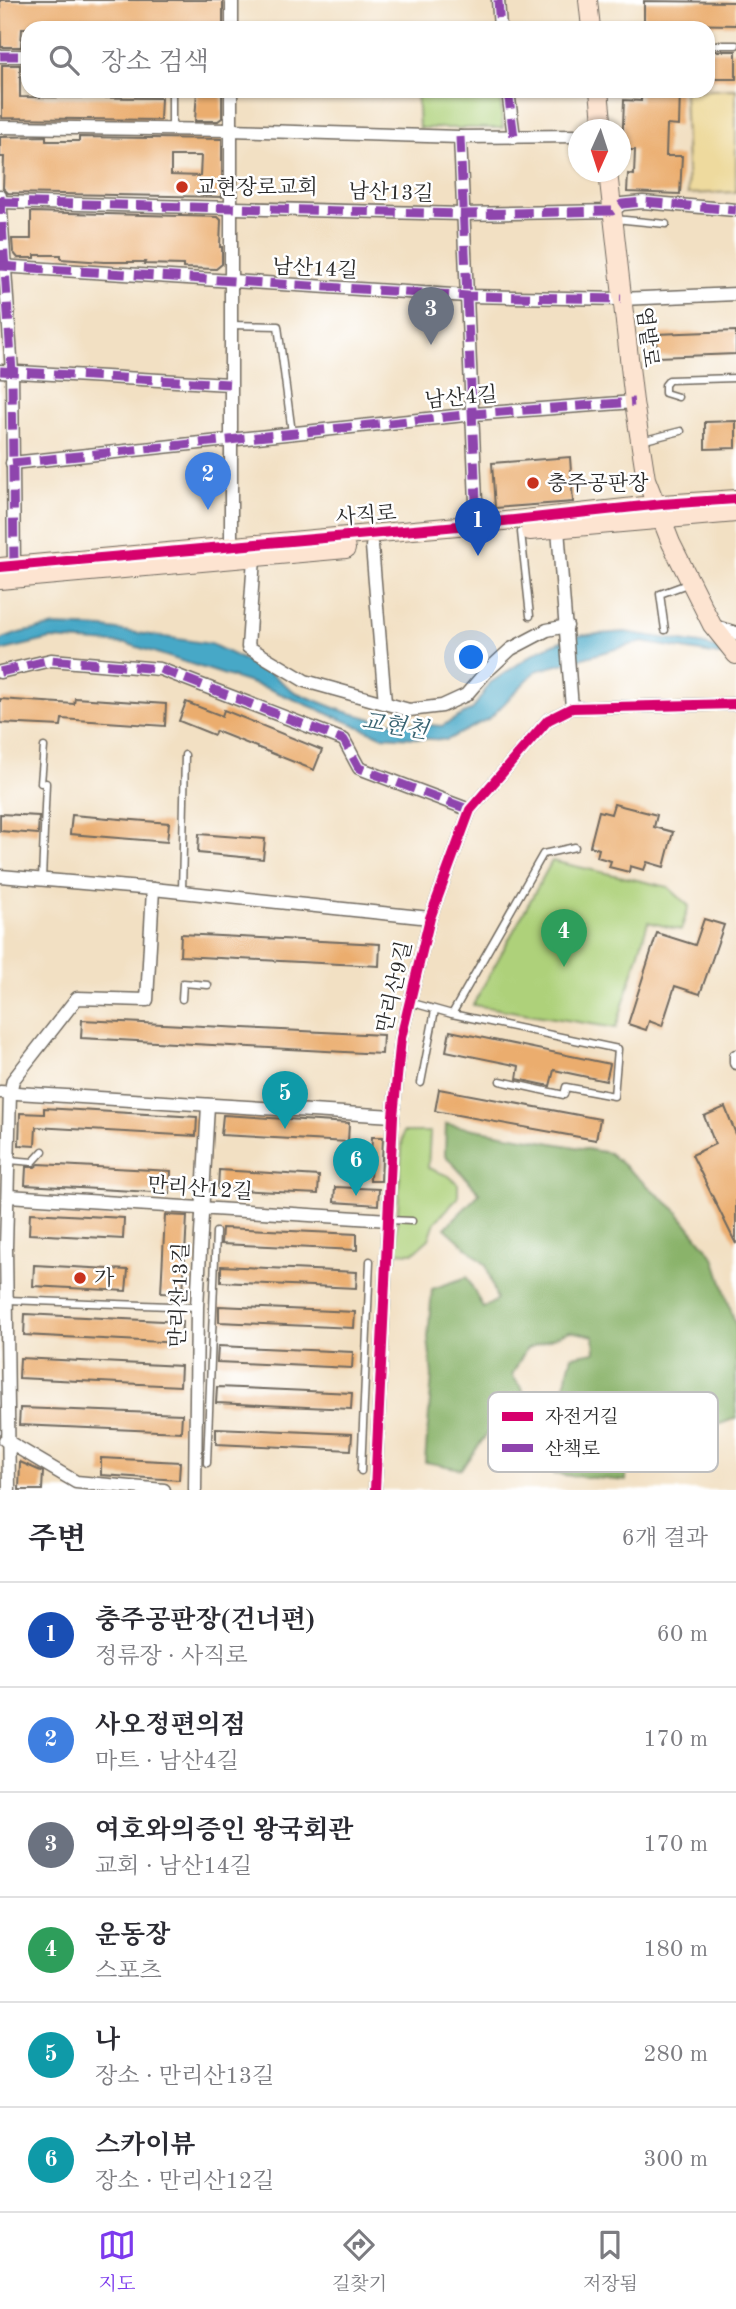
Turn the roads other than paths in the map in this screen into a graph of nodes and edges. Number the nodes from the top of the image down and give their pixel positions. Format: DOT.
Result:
graph roads {
  1 [pos="232,0"];
  2 [pos="498,0"];
  3 [pos="588,0"];
  4 [pos="232,21"];
  5 [pos="500,21"];
  6 [pos="590,21"];
  7 [pos="715,45"];
  8 [pos="736,45"];
  9 [pos="0,56"];
  10 [pos="21,56"];
  11 [pos="172,98"];
  12 [pos="231,98"];
  13 [pos="509,98"];
  14 [pos="600,98"];
  15 [pos="602,119"];
  16 [pos="0,127"];
  17 [pos="172,130"];
  18 [pos="230,130"];
  19 [pos="568,136"];
  20 [pos="460,137"];
  21 [pos="514,137"];
  22 [pos="608,182"];
  23 [pos="0,196"];
  24 [pos="1,202"];
  25 [pos="231,207"];
  26 [pos="736,211"];
  27 [pos="462,214"];
  28 [pos="612,215"];
  29 [pos="666,224"];
  30 [pos="3,266"];
  31 [pos="230,282"];
  32 [pos="736,294"];
  33 [pos="468,296"];
  34 [pos="621,299"];
  35 [pos="230,325"];
  36 [pos="6,372"];
  37 [pos="736,378"];
  38 [pos="229,384"];
  39 [pos="678,397"];
  40 [pos="634,402"];
  41 [pos="474,414"];
  42 [pos="681,431"];
  43 [pos="292,433"];
  44 [pos="230,440"];
  45 [pos="639,441"];
  46 [pos="12,463"];
  47 [pos="736,499"];
  48 [pos="659,512"];
  49 [pos="736,513"];
  50 [pos="477,524"];
  51 [pos="558,529"];
  52 [pos="521,532"];
  53 [pos="372,546"];
  54 [pos="231,554"];
  55 [pos="254,558"];
  56 [pos="7,567"];
  57 [pos="0,580"];
  58 [pos="692,583"];
  59 [pos="530,616"];
  60 [pos="712,625"];
  61 [pos="567,626"];
  62 [pos="665,630"];
  63 [pos="736,634"];
  64 [pos="736,655"];
  65 [pos="0,672"];
  66 [pos="384,703"];
  67 [pos="736,704"];
  68 [pos="572,708"];
  69 [pos="44,747"];
  70 [pos="185,755"];
  71 [pos="470,810"];
  72 [pos="575,846"];
  73 [pos="0,876"];
  74 [pos="42,879"];
  75 [pos="153,888"];
  76 [pos="181,891"];
  77 [pos="430,918"];
  78 [pos="208,985"];
  79 [pos="182,999"];
  80 [pos="409,1002"];
  81 [pos="435,1010"];
  82 [pos="453,1014"];
  83 [pos="736,1056"];
  84 [pos="736,1063"];
  85 [pos="500,1081"];
  86 [pos="421,1083"];
  87 [pos="5,1092"];
  88 [pos="208,1105"];
  89 [pos="393,1116"];
  90 [pos="43,1151"];
  91 [pos="9,1160"];
  92 [pos="8,1196"];
  93 [pos="202,1208"];
  94 [pos="390,1220"];
  95 [pos="412,1221"];
  96 [pos="216,1232"];
  97 [pos="370,1261"];
  98 [pos="4,1299"];
  99 [pos="197,1307"];
  100 [pos="365,1377"];
  101 [pos="380,1379"];
  102 [pos="4,1440"];
  103 [pos="203,1459"];
  104 [pos="361,1471"];
  105 [pos="192,1489"];
  106 [pos="9,1490"];
  107 [pos="164,1490"];
  108 [pos="374,1490"];
  1 -- 4 [label="street"];
  2 -- 5 [label="street"];
  3 -- 6 [label="street"];
  7 -- 8 [label="lane"];
  9 -- 10 [label="street"];
  11 -- 17 [label="lane"];
  12 -- 18 [label="street"];
  13 -- 21 [label="street"];
  14 -- 15 [label="street"];
  16 -- 17 [label="street"];
  17 -- 18 [label="street"];
  18 -- 20 [label="street"];
  18 -- 25 [label="street"];
  19 -- 21 [label="street"];
  20 -- 21 [label="street"];
  20 -- 27 [label="street"];
  22 -- 28 [label="street, 염밭로"];
  23 -- 24 [label="street"];
  24 -- 25 [label="street, 남산13길"];
  24 -- 30 [label="street"];
  25 -- 27 [label="street, 남산13길"];
  25 -- 31 [label="street"];
  26 -- 28 [label="street, 남산13길"];
  27 -- 28 [label="street, 남산13길"];
  27 -- 33 [label="street"];
  28 -- 29 [label="lane"];
  28 -- 34 [label="street, 염밭로"];
  30 -- 31 [label="street, 남산14길"];
  30 -- 36 [label="street"];
  31 -- 33 [label="street, 남산14길"];
  31 -- 35 [label="street"];
  32 -- 34 [label="street, 남산14길"];
  33 -- 34 [label="street, 남산14길"];
  33 -- 41 [label="street"];
  34 -- 40 [label="street, 염밭로"];
  35 -- 38 [label="street"];
  35 -- 43 [label="lane"];
  36 -- 38 [label="street"];
  36 -- 46 [label="street"];
  37 -- 39 [label="lane"];
  38 -- 44 [label="street"];
  40 -- 41 [label="street, 남산4길"];
  40 -- 45 [label="street, 염밭로"];
  41 -- 43 [label="street, 남산4길"];
  41 -- 50 [label="street"];
  42 -- 45 [label="lane"];
  43 -- 44 [label="street, 남산4길"];
  44 -- 46 [label="street, 남산4길"];
  44 -- 54 [label="street"];
  45 -- 48 [label="street, 염밭로"];
  46 -- 56 [label="street"];
  47 -- 48 [label="street, 사직로"];
  48 -- 49 [label="street, 사직로"];
  48 -- 50 [label="street, 사직로"];
  48 -- 51 [label="street, 사직로"];
  48 -- 58 [label="street, 염밭로"];
  50 -- 54 [label="street, 사직로"];
  51 -- 52 [label="street, 사직로"];
  51 -- 61 [label="street"];
  52 -- 53 [label="street, 사직로"];
  52 -- 59 [label="lane"];
  53 -- 55 [label="street, 사직로"];
  53 -- 66 [label="street, 사직로"];
  54 -- 55 [label="street, 사직로"];
  54 -- 56 [label="street, 사직로"];
  54 -- 57 [label="street, 사직로"];
  55 -- 66 [label="street"];
  58 -- 60 [label="street, 염밭로"];
  58 -- 62 [label="lane"];
  60 -- 63 [label="street"];
  60 -- 64 [label="street, 염밭로"];
  61 -- 66 [label="street"];
  61 -- 68 [label="street"];
  65 -- 71 [label="street"];
  67 -- 68 [label="street, 만리산9길"];
  68 -- 71 [label="street, 만리산9길"];
  69 -- 74 [label="lane"];
  70 -- 76 [label="lane"];
  71 -- 77 [label="street, 만리산9길"];
  72 -- 82 [label="lane"];
  73 -- 74 [label="street"];
  74 -- 75 [label="street"];
  75 -- 76 [label="street"];
  75 -- 87 [label="street"];
  76 -- 77 [label="street"];
  77 -- 80 [label="street, 만리산9길"];
  78 -- 79 [label="lane"];
  80 -- 81 [label="lane"];
  80 -- 89 [label="street, 만리산9길"];
  81 -- 82 [label="lane"];
  81 -- 86 [label="lane"];
  82 -- 85 [label="lane"];
  83 -- 84 [label="street"];
  87 -- 88 [label="street"];
  87 -- 91 [label="street"];
  88 -- 89 [label="street"];
  88 -- 93 [label="street, 만리산13길"];
  89 -- 94 [label="street, 만리산9길"];
  90 -- 91 [label="lane"];
  91 -- 92 [label="street"];
  92 -- 93 [label="street, 만리산12길"];
  92 -- 98 [label="street"];
  93 -- 94 [label="street, 만리산12길"];
  93 -- 99 [label="street, 만리산13길"];
  94 -- 95 [label="lane"];
  94 -- 101 [label="street, 만리산9길"];
  96 -- 103 [label="lane"];
  97 -- 100 [label="lane"];
  98 -- 99 [label="lane"];
  98 -- 102 [label="street"];
  99 -- 103 [label="street, 만리산13길"];
  100 -- 101 [label="lane"];
  100 -- 104 [label="lane"];
  101 -- 108 [label="street, 만리산9길"];
  102 -- 106 [label="street"];
  102 -- 107 [label="street"];
  103 -- 105 [label="street, 만리산13길"];
}
